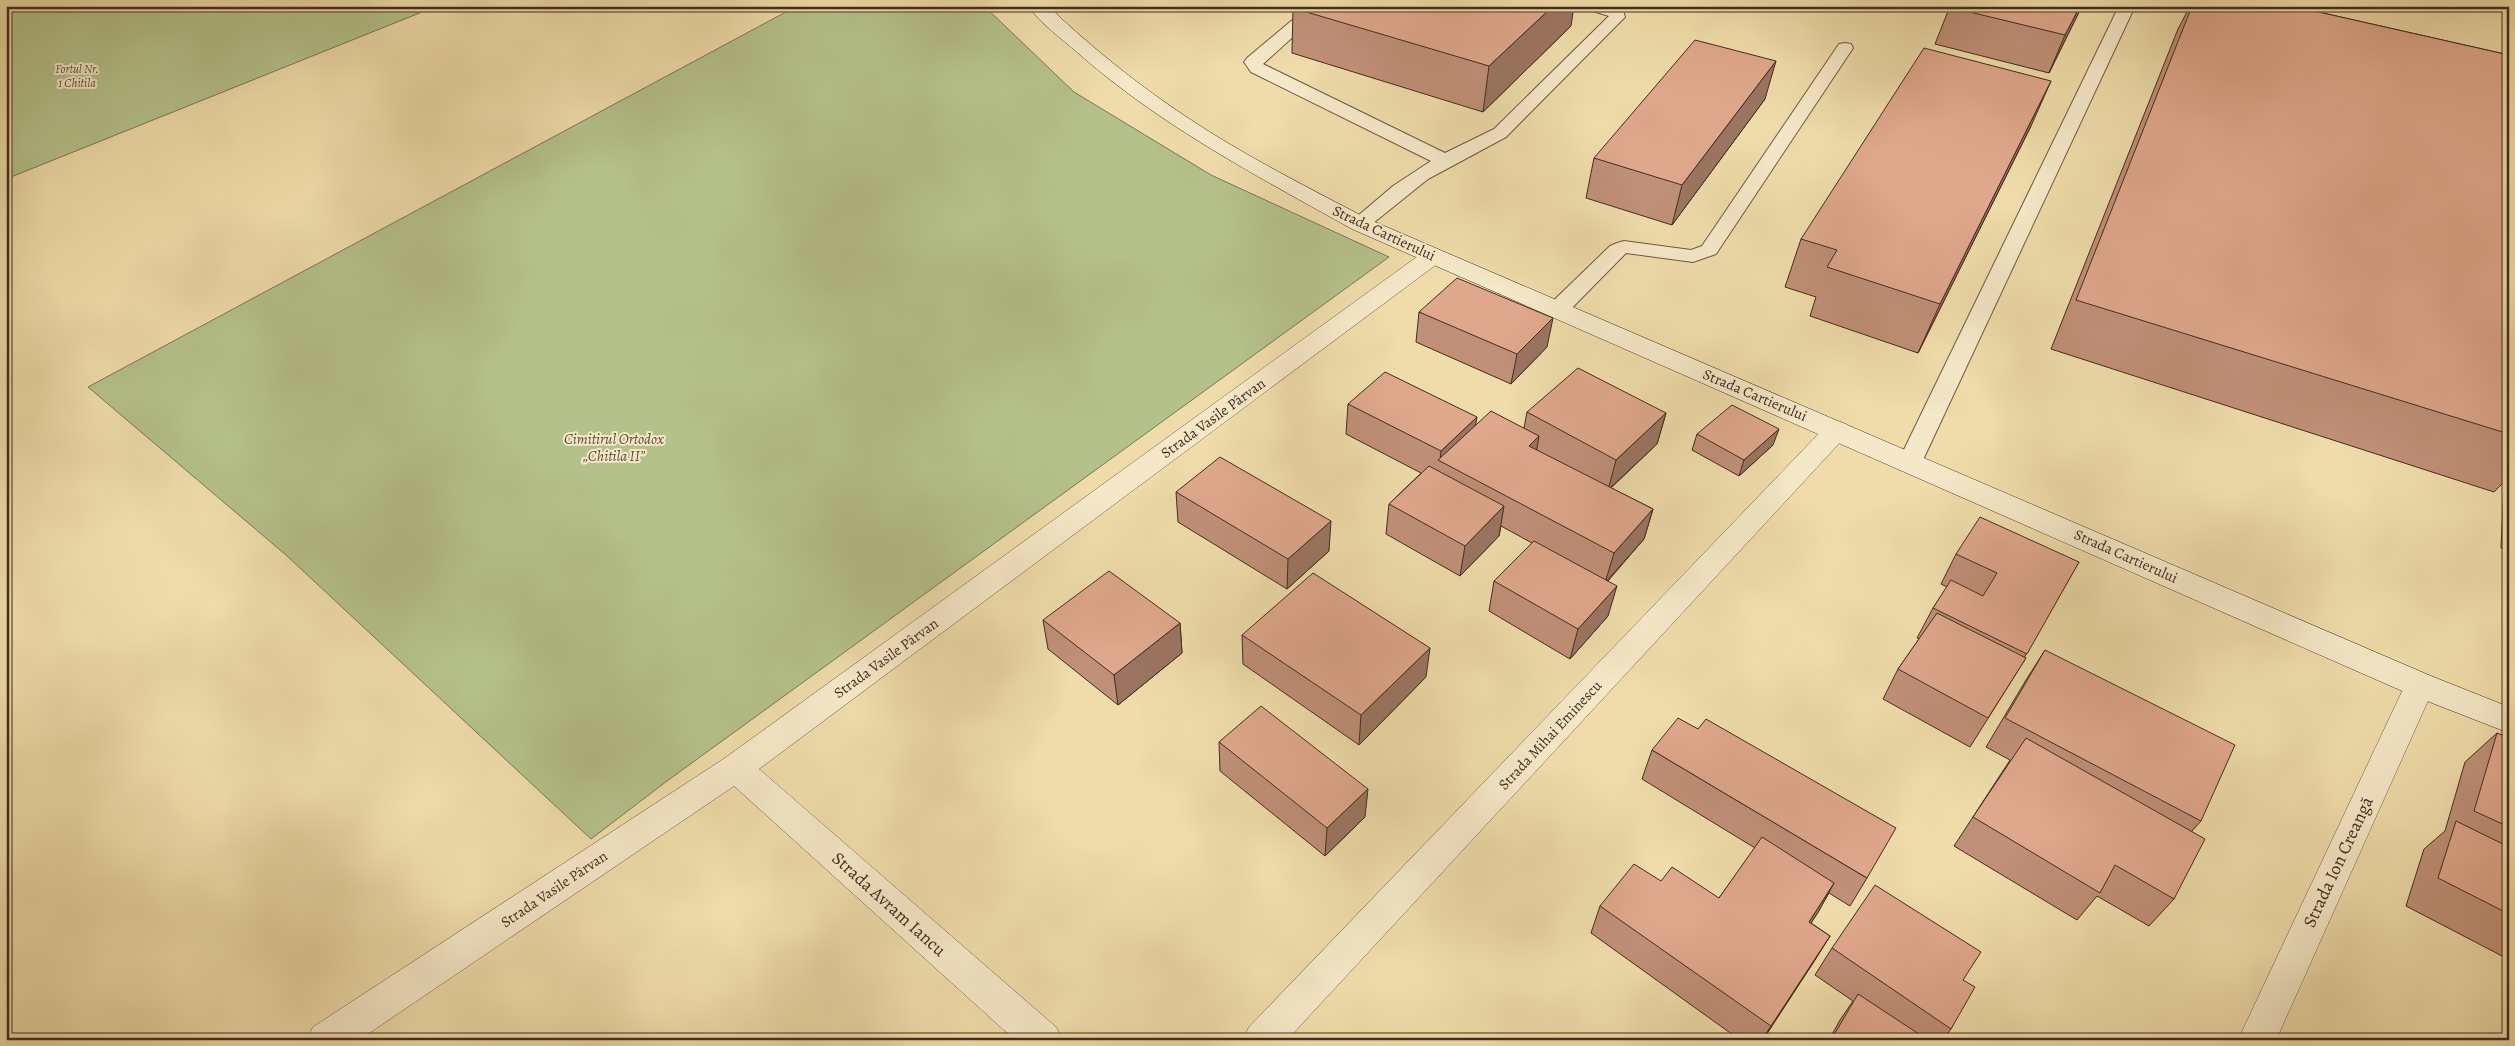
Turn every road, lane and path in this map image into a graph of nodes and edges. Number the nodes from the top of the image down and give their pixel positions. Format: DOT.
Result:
graph roads {
  1 [pos="1037,6"];
  2 [pos="1319,6"];
  3 [pos="1592,6"];
  4 [pos="2127,6"];
  5 [pos="1846,48"];
  6 [pos="1444,160"];
  7 [pos="1360,224"];
  8 [pos="1433,256"];
  9 [pos="1558,310"];
  10 [pos="1837,430"];
  11 [pos="1910,462"];
  12 [pos="2420,684"];
  13 [pos="2509,720"];
  14 [pos="736,768"];
  15 [pos="326,1040"];
  16 [pos="1043,1040"];
  17 [pos="1262,1040"];
  18 [pos="2257,1040"];
  1 -- 7 [label="street, Strada Cartierului"];
  2 -- 6 [label="lane"];
  3 -- 6 [label="lane"];
  4 -- 11 [label="lane"];
  5 -- 9 [label="lane"];
  6 -- 7 [label="lane"];
  7 -- 8 [label="street, Strada Cartierului"];
  8 -- 9 [label="street, Strada Cartierului"];
  8 -- 14 [label="street, Strada Vasile Pârvan"];
  9 -- 10 [label="street, Strada Cartierului"];
  10 -- 11 [label="street, Strada Cartierului"];
  10 -- 17 [label="street, Strada Mihai Eminescu"];
  11 -- 12 [label="street, Strada Cartierului"];
  12 -- 13 [label="street, Strada Cartierului"];
  12 -- 18 [label="street, Strada Ion Creangă"];
  14 -- 15 [label="street, Strada Vasile Pârvan"];
  14 -- 16 [label="street, Strada Avram Iancu"];
}
